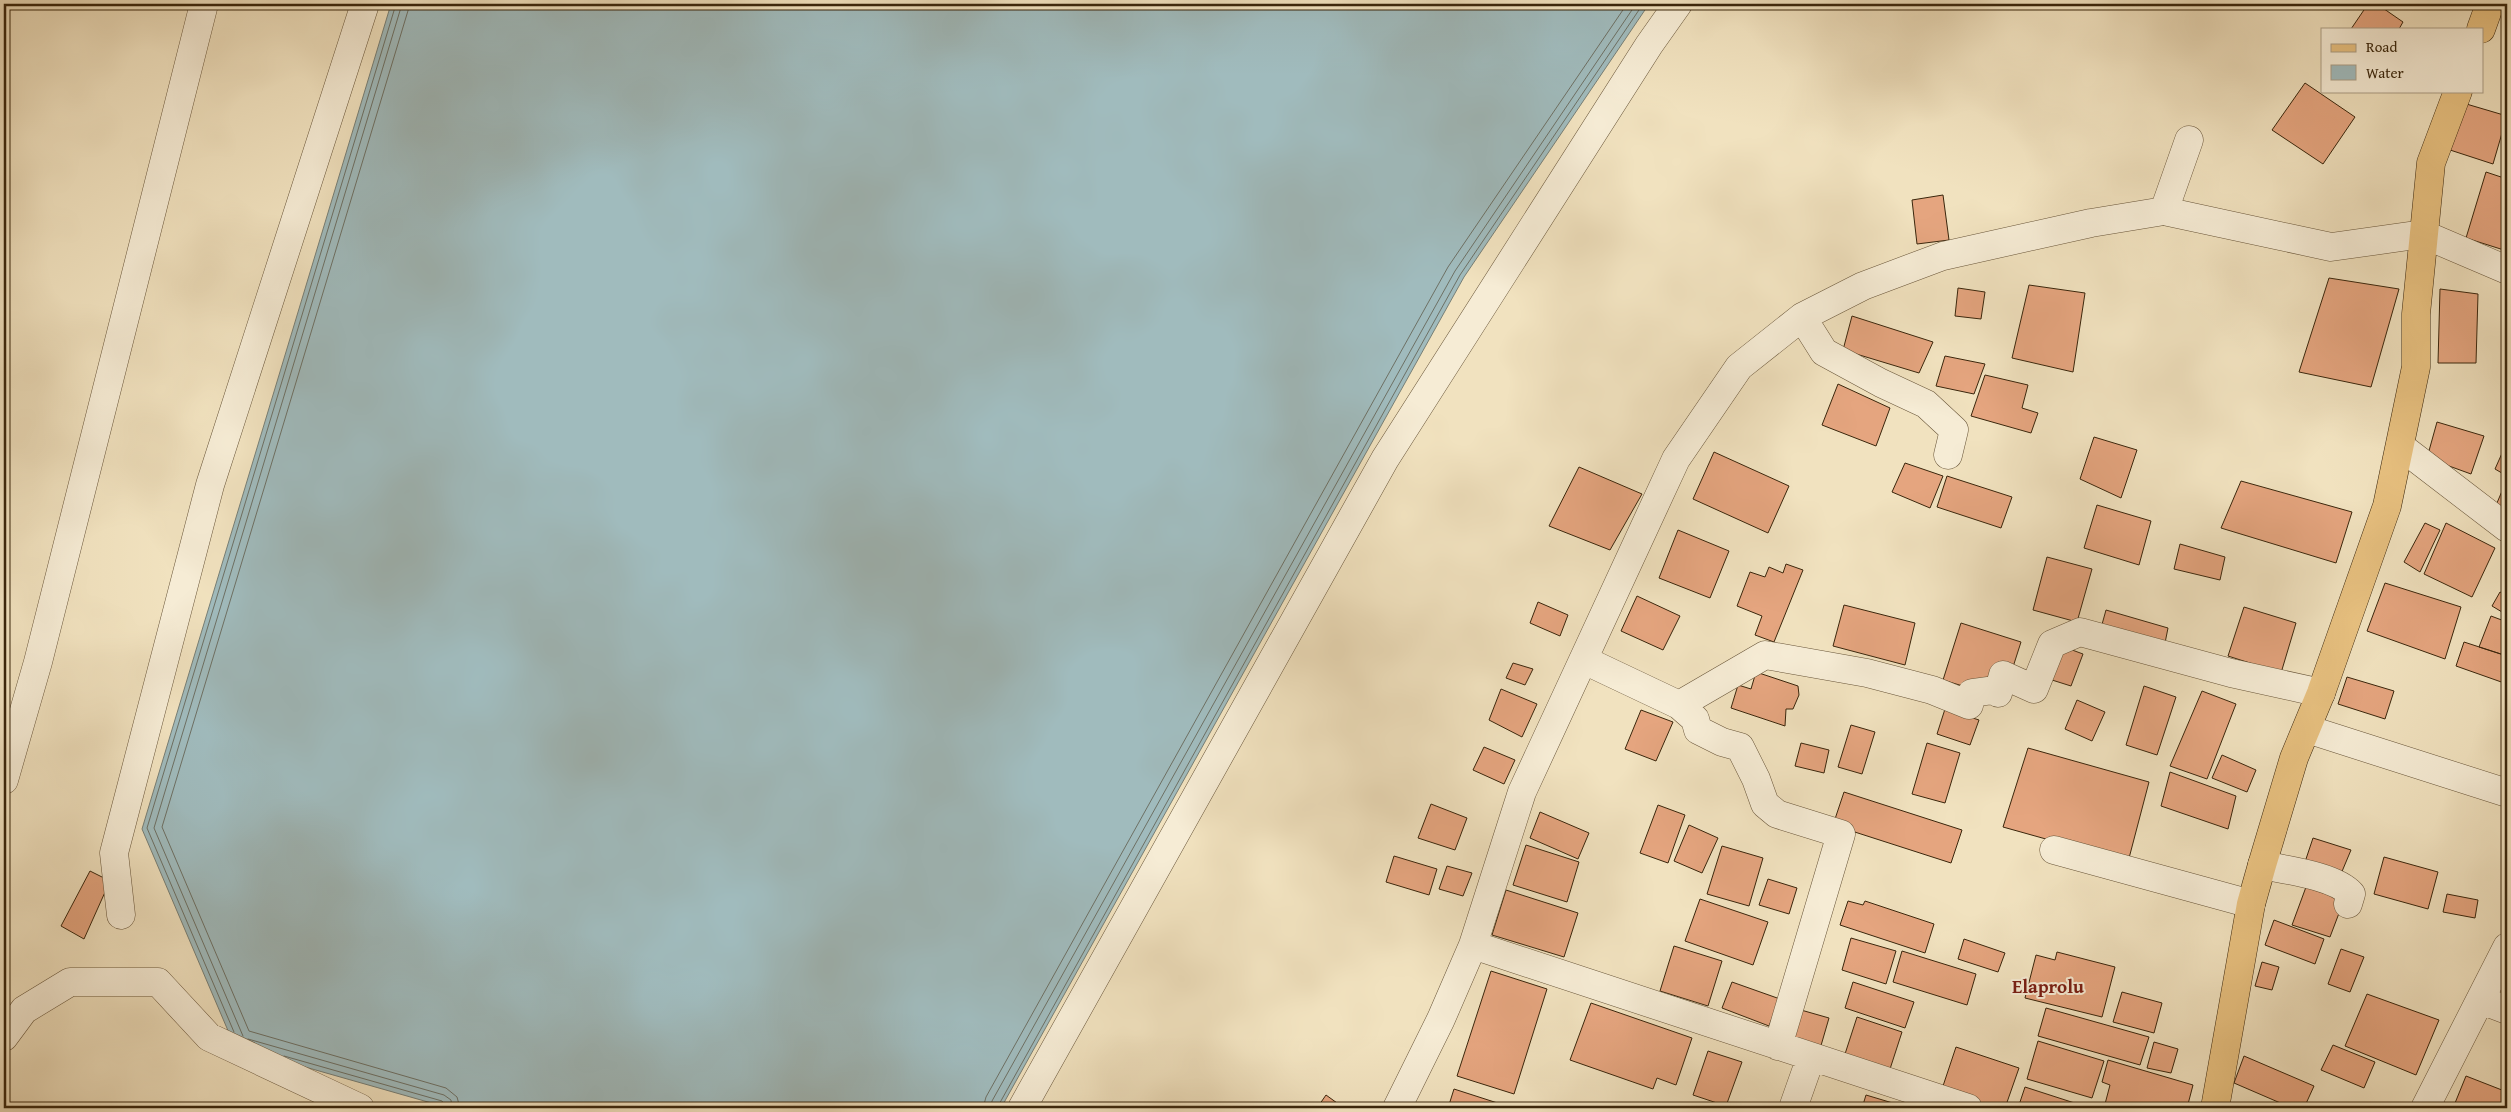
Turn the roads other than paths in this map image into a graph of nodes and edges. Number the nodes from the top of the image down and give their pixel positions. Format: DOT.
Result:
graph roads {
  1 [pos="204,4"];
  2 [pos="365,4"];
  3 [pos="1678,4"];
  4 [pos="2490,4"];
  5 [pos="2481,28"];
  6 [pos="2458,92"];
  7 [pos="2189,140"];
  8 [pos="2164,211"];
  9 [pos="2423,234"];
  10 [pos="2507,270"];
  11 [pos="1802,317"];
  12 [pos="2400,446"];
  13 [pos="1948,455"];
  14 [pos="2507,528"];
  15 [pos="1584,660"];
  16 [pos="2321,693"];
  17 [pos="1678,705"];
  18 [pos="2307,729"];
  19 [pos="4,780"];
  20 [pos="2507,793"];
  21 [pos="2054,850"];
  22 [pos="2262,865"];
  23 [pos="2251,904"];
  24 [pos="2348,904"];
  25 [pos="121,915"];
  26 [pos="1473,945"];
  27 [pos="2507,947"];
  28 [pos="2481,1000"];
  29 [pos="2507,1010"];
  30 [pos="4,1037"];
  31 [pos="1778,1046"];
  32 [pos="1811,1057"];
  33 [pos="360,1108"];
  34 [pos="1022,1108"];
  35 [pos="1397,1108"];
  36 [pos="1793,1108"];
  37 [pos="1968,1108"];
  38 [pos="2215,1108"];
  39 [pos="2425,1108"];
  1 -- 19 [label="street"];
  2 -- 25 [label="street"];
  3 -- 34 [label="street"];
  4 -- 5 [label="main road"];
  6 -- 9 [label="main road"];
  7 -- 8 [label="street"];
  8 -- 9 [label="street"];
  8 -- 11 [label="street"];
  9 -- 10 [label="street"];
  9 -- 12 [label="main road"];
  11 -- 13 [label="street"];
  11 -- 15 [label="street"];
  12 -- 14 [label="street"];
  12 -- 16 [label="main road"];
  15 -- 17 [label="street"];
  15 -- 26 [label="street"];
  16 -- 17 [label="street"];
  16 -- 18 [label="main road"];
  17 -- 31 [label="street"];
  18 -- 20 [label="street"];
  18 -- 22 [label="main road"];
  21 -- 23 [label="street"];
  22 -- 23 [label="main road"];
  22 -- 24 [label="street"];
  23 -- 38 [label="main road"];
  26 -- 31 [label="street"];
  26 -- 35 [label="street"];
  27 -- 28 [label="street"];
  28 -- 29 [label="street"];
  28 -- 39 [label="street"];
  30 -- 33 [label="street"];
  31 -- 32 [label="street"];
  32 -- 36 [label="street"];
  32 -- 37 [label="street"];
}
